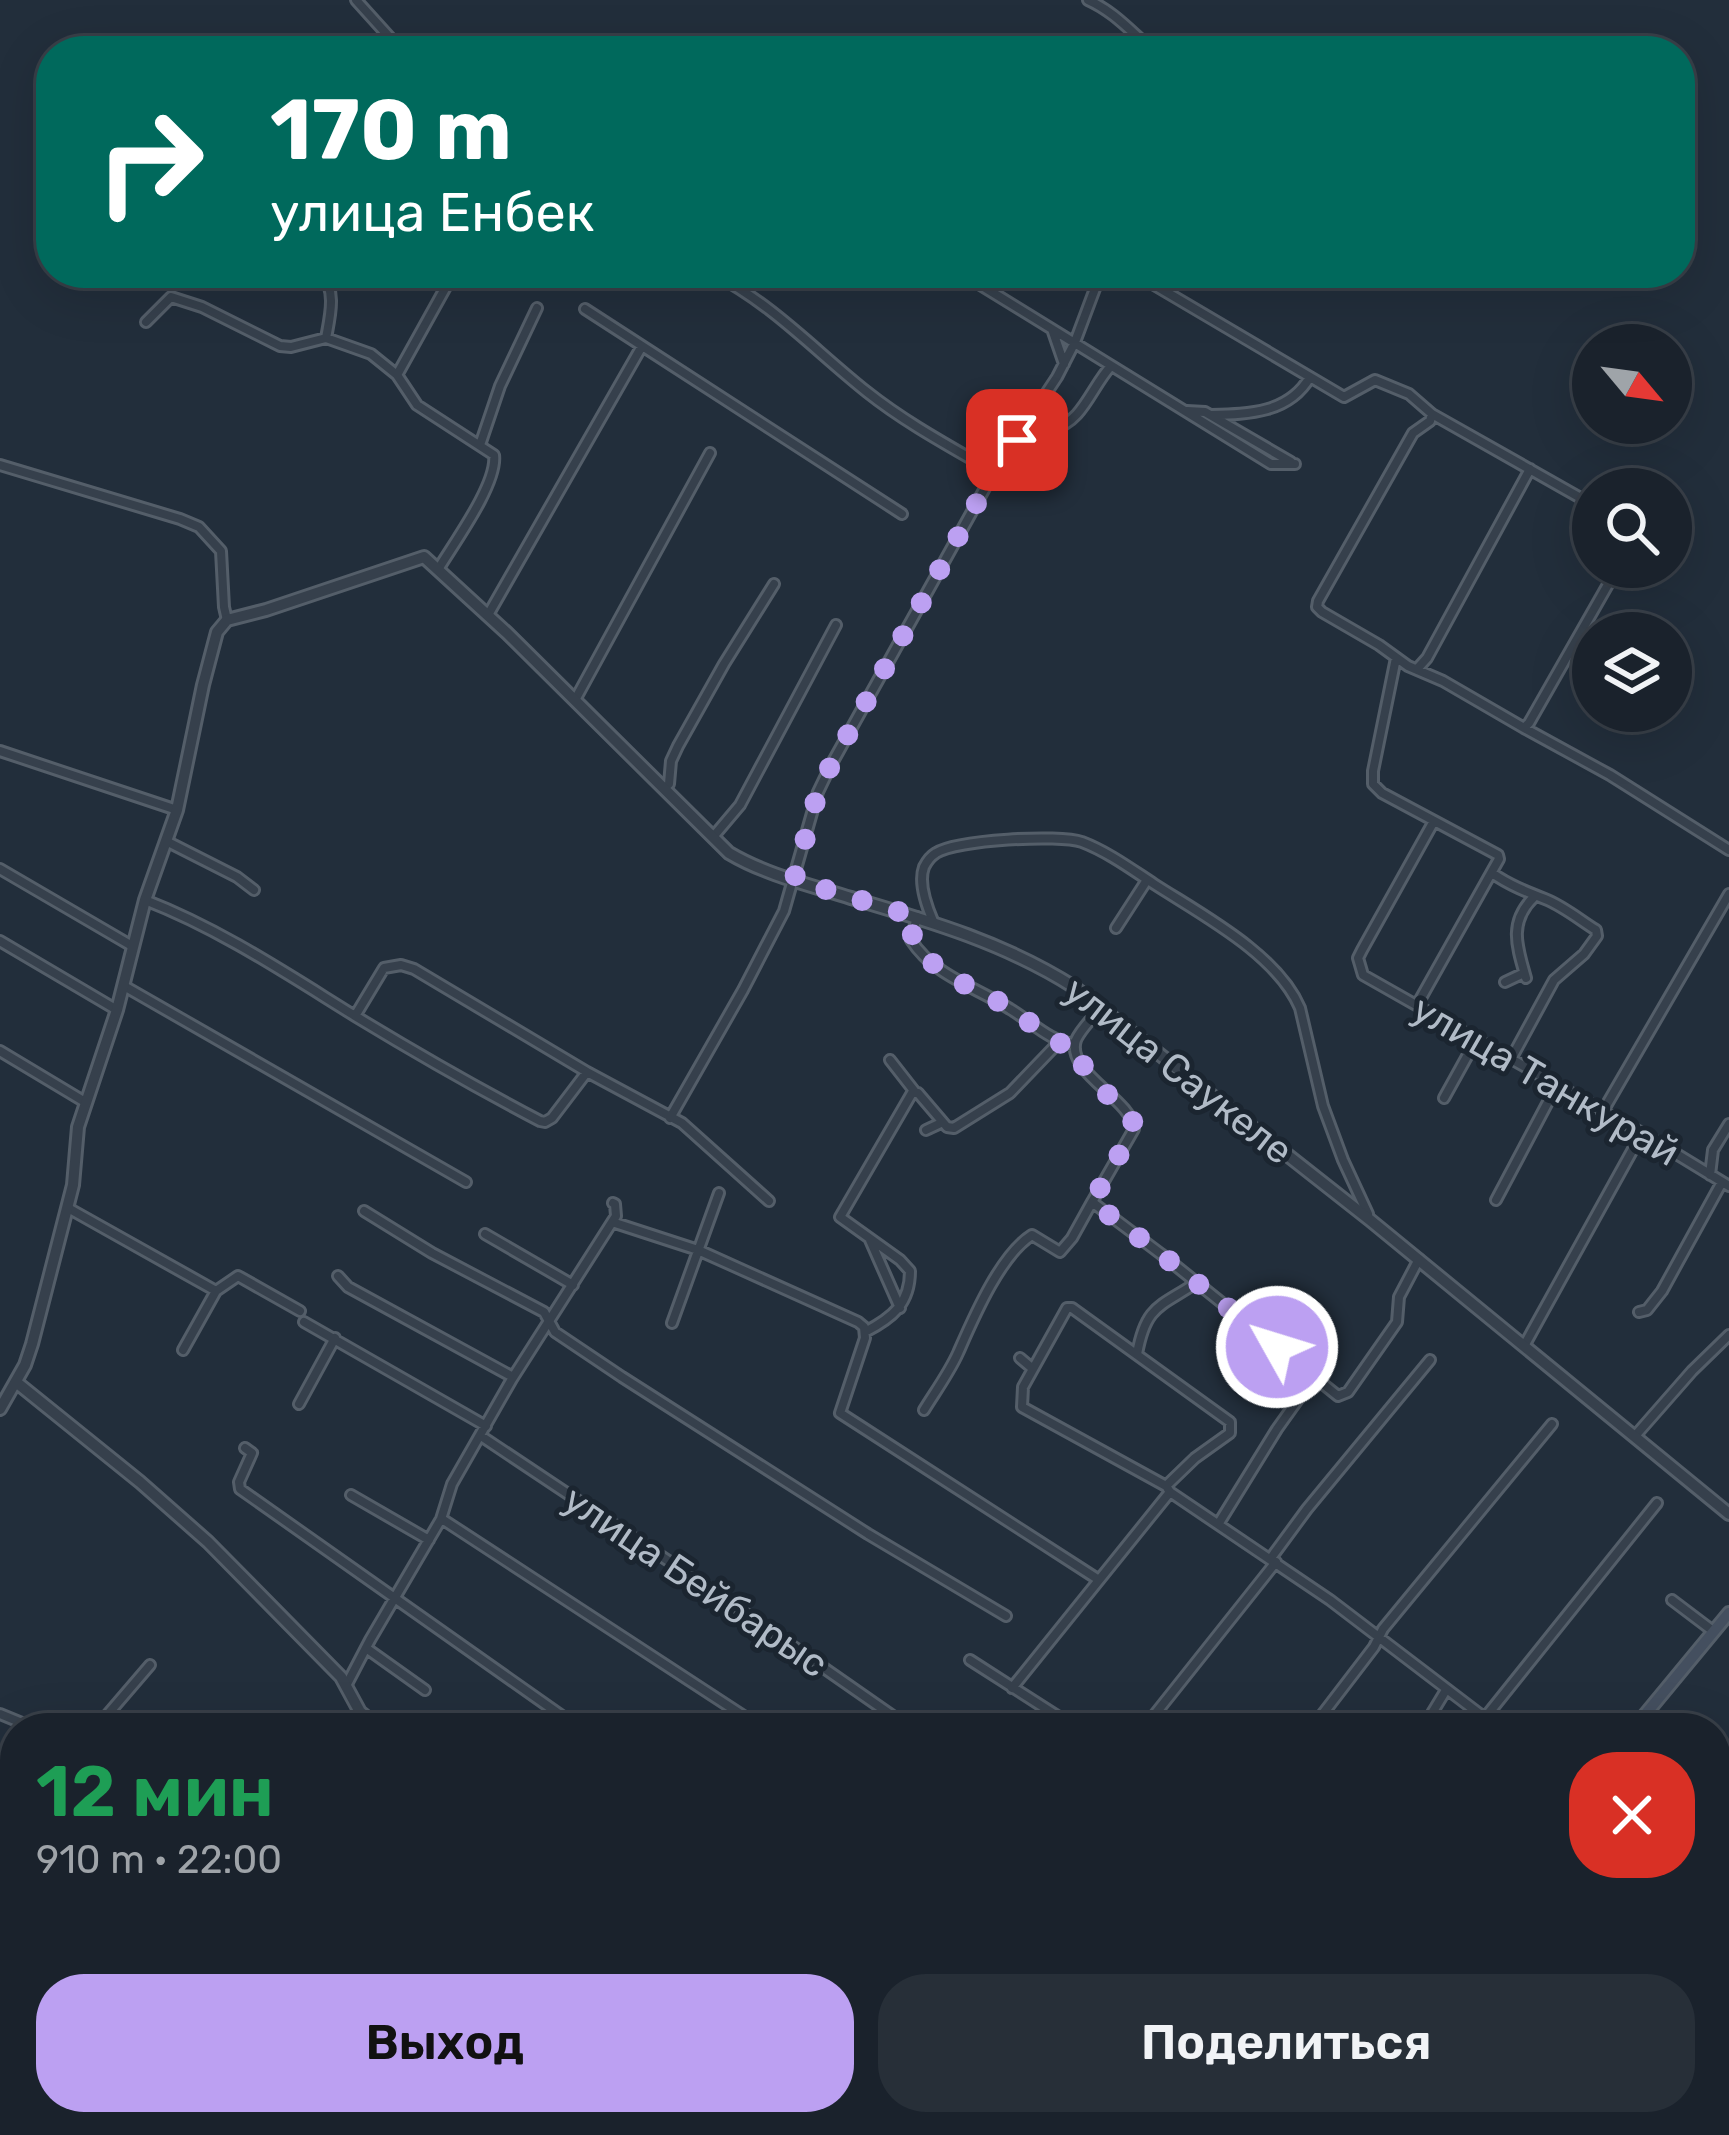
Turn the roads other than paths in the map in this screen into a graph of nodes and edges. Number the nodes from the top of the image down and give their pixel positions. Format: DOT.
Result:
graph roads {
  1 [pos="356,0"];
  2 [pos="1088,0"];
  3 [pos="388,36"];
  4 [pos="1134,36"];
  5 [pos="330,288"];
  6 [pos="446,288"];
  7 [pos="742,288"];
  8 [pos="986,288"];
  9 [pos="1095,288"];
  10 [pos="1160,288"];
  11 [pos="537,308"];
  12 [pos="585,309"];
  13 [pos="146,322"];
  14 [pos="1051,328"];
  15 [pos="326,338"];
  16 [pos="1076,343"];
  17 [pos="643,346"];
  18 [pos="1064,364"];
  19 [pos="1111,366"];
  20 [pos="397,376"];
  21 [pos="1310,376"];
  22 [pos="1184,412"];
  23 [pos="1432,413"];
  24 [pos="1210,415"];
  25 [pos="1054,428"];
  26 [pos="480,445"];
  27 [pos="710,453"];
  28 [pos="0,465"];
  29 [pos="1530,469"];
  30 [pos="994,472"];
  31 [pos="1572,493"];
  32 [pos="902,514"];
  33 [pos="439,568"];
  34 [pos="774,584"];
  35 [pos="1606,588"];
  36 [pos="488,615"];
  37 [pos="227,620"];
  38 [pos="836,625"];
  39 [pos="1396,658"];
  40 [pos="1413,667"];
  41 [pos="1394,672"];
  42 [pos="574,701"];
  43 [pos="1524,728"];
  44 [pos="0,752"];
  45 [pos="664,788"];
  46 [pos="177,810"];
  47 [pos="1434,821"];
  48 [pos="712,838"];
  49 [pos="166,841"];
  50 [pos="1729,850"];
  51 [pos="0,869"];
  52 [pos="1492,873"];
  53 [pos="794,880"];
  54 [pos="1148,880"];
  55 [pos="254,890"];
  56 [pos="1729,894"];
  57 [pos="1534,897"];
  58 [pos="145,900"];
  59 [pos="917,917"];
  60 [pos="933,921"];
  61 [pos="1116,928"];
  62 [pos="0,941"];
  63 [pos="132,946"];
  64 [pos="1505,982"];
  65 [pos="123,986"];
  66 [pos="1417,1005"];
  67 [pos="1101,1008"];
  68 [pos="117,1010"];
  69 [pos="355,1016"];
  70 [pos="1480,1042"];
  71 [pos="1058,1043"];
  72 [pos="1075,1044"];
  73 [pos="0,1051"];
  74 [pos="1511,1059"];
  75 [pos="890,1060"];
  76 [pos="587,1072"];
  77 [pos="1557,1085"];
  78 [pos="915,1092"];
  79 [pos="1444,1098"];
  80 [pos="85,1102"];
  81 [pos="1604,1111"];
  82 [pos="670,1118"];
  83 [pos="943,1123"];
  84 [pos="1729,1124"];
  85 [pos="926,1130"];
  86 [pos="1642,1133"];
  87 [pos="1710,1174"];
  88 [pos="466,1182"];
  89 [pos="1725,1184"];
  90 [pos="719,1193"];
  91 [pos="1496,1200"];
  92 [pos="769,1201"];
  93 [pos="1092,1202"];
  94 [pos="613,1203"];
  95 [pos="68,1208"];
  96 [pos="364,1211"];
  97 [pos="1370,1220"];
  98 [pos="612,1222"];
  99 [pos="485,1234"];
  100 [pos="869,1238"];
  101 [pos="698,1250"];
  102 [pos="1419,1259"];
  103 [pos="338,1276"];
  104 [pos="1196,1283"];
  105 [pos="573,1285"];
  106 [pos="216,1291"];
  107 [pos="900,1308"];
  108 [pos="1639,1312"];
  109 [pos="549,1321"];
  110 [pos="672,1323"];
  111 [pos="865,1332"];
  112 [pos="1729,1335"];
  113 [pos="335,1338"];
  114 [pos="1524,1346"];
  115 [pos="183,1350"];
  116 [pos="1137,1354"];
  117 [pos="1020,1358"];
  118 [pos="1430,1360"];
  119 [pos="1033,1369"];
  120 [pos="513,1377"];
  121 [pos="1314,1377"];
  122 [pos="16,1382"];
  123 [pos="2,1401"];
  124 [pos="298,1405"];
  125 [pos="924,1410"];
  126 [pos="1552,1424"];
  127 [pos="486,1426"];
  128 [pos="481,1436"];
  129 [pos="1635,1436"];
  130 [pos="245,1448"];
  131 [pos="1168,1489"];
  132 [pos="351,1495"];
  133 [pos="1657,1503"];
  134 [pos="1729,1514"];
  135 [pos="441,1519"];
  136 [pos="1219,1523"];
  137 [pos="429,1540"];
  138 [pos="1273,1560"];
  139 [pos="1099,1580"];
  140 [pos="396,1599"];
  141 [pos="1672,1600"];
  142 [pos="1729,1613"];
  143 [pos="1006,1616"];
  144 [pos="1713,1631"];
  145 [pos="1379,1636"];
  146 [pos="365,1648"];
  147 [pos="970,1660"];
  148 [pos="150,1665"];
  149 [pos="347,1684"];
  150 [pos="1012,1688"];
  151 [pos="425,1690"];
  152 [pos="1446,1690"];
  153 [pos="109,1713"];
  154 [pos="361,1713"];
  155 [pos="558,1713"];
  156 [pos="739,1713"];
  157 [pos="888,1713"];
  158 [pos="1052,1713"];
  159 [pos="1156,1713"];
  160 [pos="1324,1713"];
  161 [pos="1432,1713"];
  162 [pos="1476,1713"];
  163 [pos="1489,1713"];
  164 [pos="1646,1713"];
  1 -- 3 [label="street"];
  2 -- 4 [label="street"];
  5 -- 15 [label="street"];
  6 -- 20 [label="street"];
  7 -- 30 [label="street"];
  8 -- 14 [label="street"];
  9 -- 16 [label="street"];
  10 -- 21 [label="street"];
  11 -- 26 [label="street"];
  12 -- 17 [label="street"];
  13 -- 15 [label="street"];
  14 -- 16 [label="street"];
  14 -- 18 [label="street"];
  15 -- 20 [label="street"];
  16 -- 18 [label="street"];
  16 -- 19 [label="street"];
  17 -- 32 [label="street"];
  17 -- 36 [label="street"];
  18 -- 30 [label="street"];
  19 -- 22 [label="street"];
  19 -- 25 [label="street"];
  20 -- 26 [label="street"];
  21 -- 23 [label="street"];
  21 -- 24 [label="street"];
  22 -- 24 [label="street"];
  22 -- 24 [label="street"];
  23 -- 29 [label="street"];
  23 -- 39 [label="street"];
  26 -- 33 [label="street"];
  27 -- 42 [label="street"];
  28 -- 37 [label="street"];
  29 -- 31 [label="street"];
  29 -- 40 [label="street"];
  30 -- 53 [label="street"];
  33 -- 36 [label="street, улица Саукеле"];
  33 -- 37 [label="street"];
  34 -- 45 [label="street"];
  35 -- 43 [label="street"];
  36 -- 42 [label="street, улица Саукеле"];
  37 -- 46 [label="street"];
  38 -- 48 [label="street"];
  39 -- 40 [label="street"];
  39 -- 41 [label="street"];
  40 -- 41 [label="street"];
  40 -- 43 [label="street"];
  41 -- 47 [label="street"];
  42 -- 45 [label="street, улица Саукеле"];
  43 -- 50 [label="street"];
  44 -- 46 [label="street"];
  45 -- 48 [label="street, улица Саукеле"];
  46 -- 49 [label="street"];
  47 -- 52 [label="street"];
  47 -- 66 [label="street, улица Танкурай"];
  48 -- 53 [label="street, улица Саукеле"];
  49 -- 55 [label="street"];
  49 -- 58 [label="street"];
  51 -- 63 [label="street"];
  52 -- 57 [label="street"];
  52 -- 66 [label="street"];
  53 -- 59 [label="street, улица Саукеле"];
  53 -- 82 [label="street"];
  54 -- 60 [label="street"];
  54 -- 61 [label="street"];
  54 -- 97 [label="street"];
  56 -- 81 [label="street"];
  57 -- 64 [label="street"];
  57 -- 74 [label="street"];
  58 -- 63 [label="street"];
  58 -- 69 [label="street"];
  59 -- 60 [label="street, улица Саукеле"];
  59 -- 71 [label="street"];
  60 -- 67 [label="street, улица Саукеле"];
  62 -- 68 [label="street"];
  63 -- 65 [label="street"];
  65 -- 68 [label="street"];
  65 -- 88 [label="street"];
  66 -- 70 [label="street, улица Танкурай"];
  67 -- 72 [label="street"];
  67 -- 97 [label="street, улица Саукеле"];
  68 -- 80 [label="street"];
  69 -- 76 [label="street"];
  69 -- 76 [label="street"];
  70 -- 74 [label="street, улица Танкурай"];
  70 -- 79 [label="street"];
  71 -- 72 [label="street"];
  71 -- 83 [label="street"];
  72 -- 93 [label="street"];
  73 -- 80 [label="street"];
  74 -- 77 [label="street, улица Танкурай"];
  75 -- 78 [label="street"];
  76 -- 82 [label="street"];
  77 -- 81 [label="street, улица Танкурай"];
  77 -- 91 [label="street"];
  78 -- 83 [label="street"];
  78 -- 100 [label="street"];
  80 -- 95 [label="street"];
  81 -- 86 [label="street, улица Танкурай"];
  82 -- 92 [label="street"];
  83 -- 85 [label="street"];
  84 -- 87 [label="street"];
  86 -- 87 [label="street, улица Танкурай"];
  86 -- 114 [label="street"];
  87 -- 89 [label="street, улица Танкурай"];
  89 -- 108 [label="street"];
  90 -- 101 [label="street"];
  93 -- 104 [label="street"];
  93 -- 125 [label="street"];
  94 -- 98 [label="street"];
  95 -- 106 [label="street"];
  95 -- 122 [label="street"];
  96 -- 109 [label="street"];
  97 -- 102 [label="street, улица Саукеле"];
  98 -- 101 [label="street"];
  98 -- 105 [label="street"];
  99 -- 105 [label="street"];
  100 -- 107 [label="street"];
  100 -- 107 [label="street"];
  101 -- 110 [label="street"];
  101 -- 111 [label="street"];
  102 -- 114 [label="street, улица Саукеле"];
  102 -- 121 [label="street"];
  103 -- 120 [label="street"];
  104 -- 116 [label="street"];
  104 -- 121 [label="street"];
  105 -- 109 [label="street"];
  106 -- 113 [label="street"];
  106 -- 115 [label="street"];
  107 -- 111 [label="street"];
  109 -- 120 [label="street"];
  109 -- 143 [label="street"];
  111 -- 139 [label="street"];
  112 -- 129 [label="street"];
  113 -- 124 [label="street"];
  113 -- 127 [label="street"];
  114 -- 129 [label="street, улица Саукеле"];
  116 -- 119 [label="street"];
  116 -- 131 [label="street"];
  117 -- 119 [label="street"];
  118 -- 138 [label="street"];
  119 -- 131 [label="street"];
  120 -- 127 [label="street"];
  121 -- 136 [label="street"];
  122 -- 123 [label="street"];
  122 -- 149 [label="street"];
  126 -- 145 [label="street"];
  127 -- 128 [label="street"];
  128 -- 135 [label="street"];
  128 -- 157 [label="street, улица Бейбарыс"];
  129 -- 134 [label="street, улица Саукеле"];
  130 -- 140 [label="street"];
  131 -- 136 [label="street"];
  131 -- 139 [label="street"];
  132 -- 137 [label="street"];
  133 -- 163 [label="street"];
  135 -- 137 [label="street"];
  135 -- 156 [label="street"];
  136 -- 138 [label="street"];
  137 -- 140 [label="street"];
  138 -- 145 [label="street"];
  138 -- 159 [label="street"];
  139 -- 150 [label="street"];
  140 -- 146 [label="street"];
  140 -- 155 [label="street"];
  141 -- 144 [label="street"];
  142 -- 144 [label="main road"];
  144 -- 164 [label="main road"];
  145 -- 152 [label="street"];
  145 -- 160 [label="street"];
  146 -- 149 [label="street"];
  146 -- 151 [label="street"];
  147 -- 150 [label="street"];
  148 -- 153 [label="street"];
  149 -- 154 [label="street"];
  150 -- 158 [label="street"];
  152 -- 161 [label="street"];
  152 -- 162 [label="street"];
}
